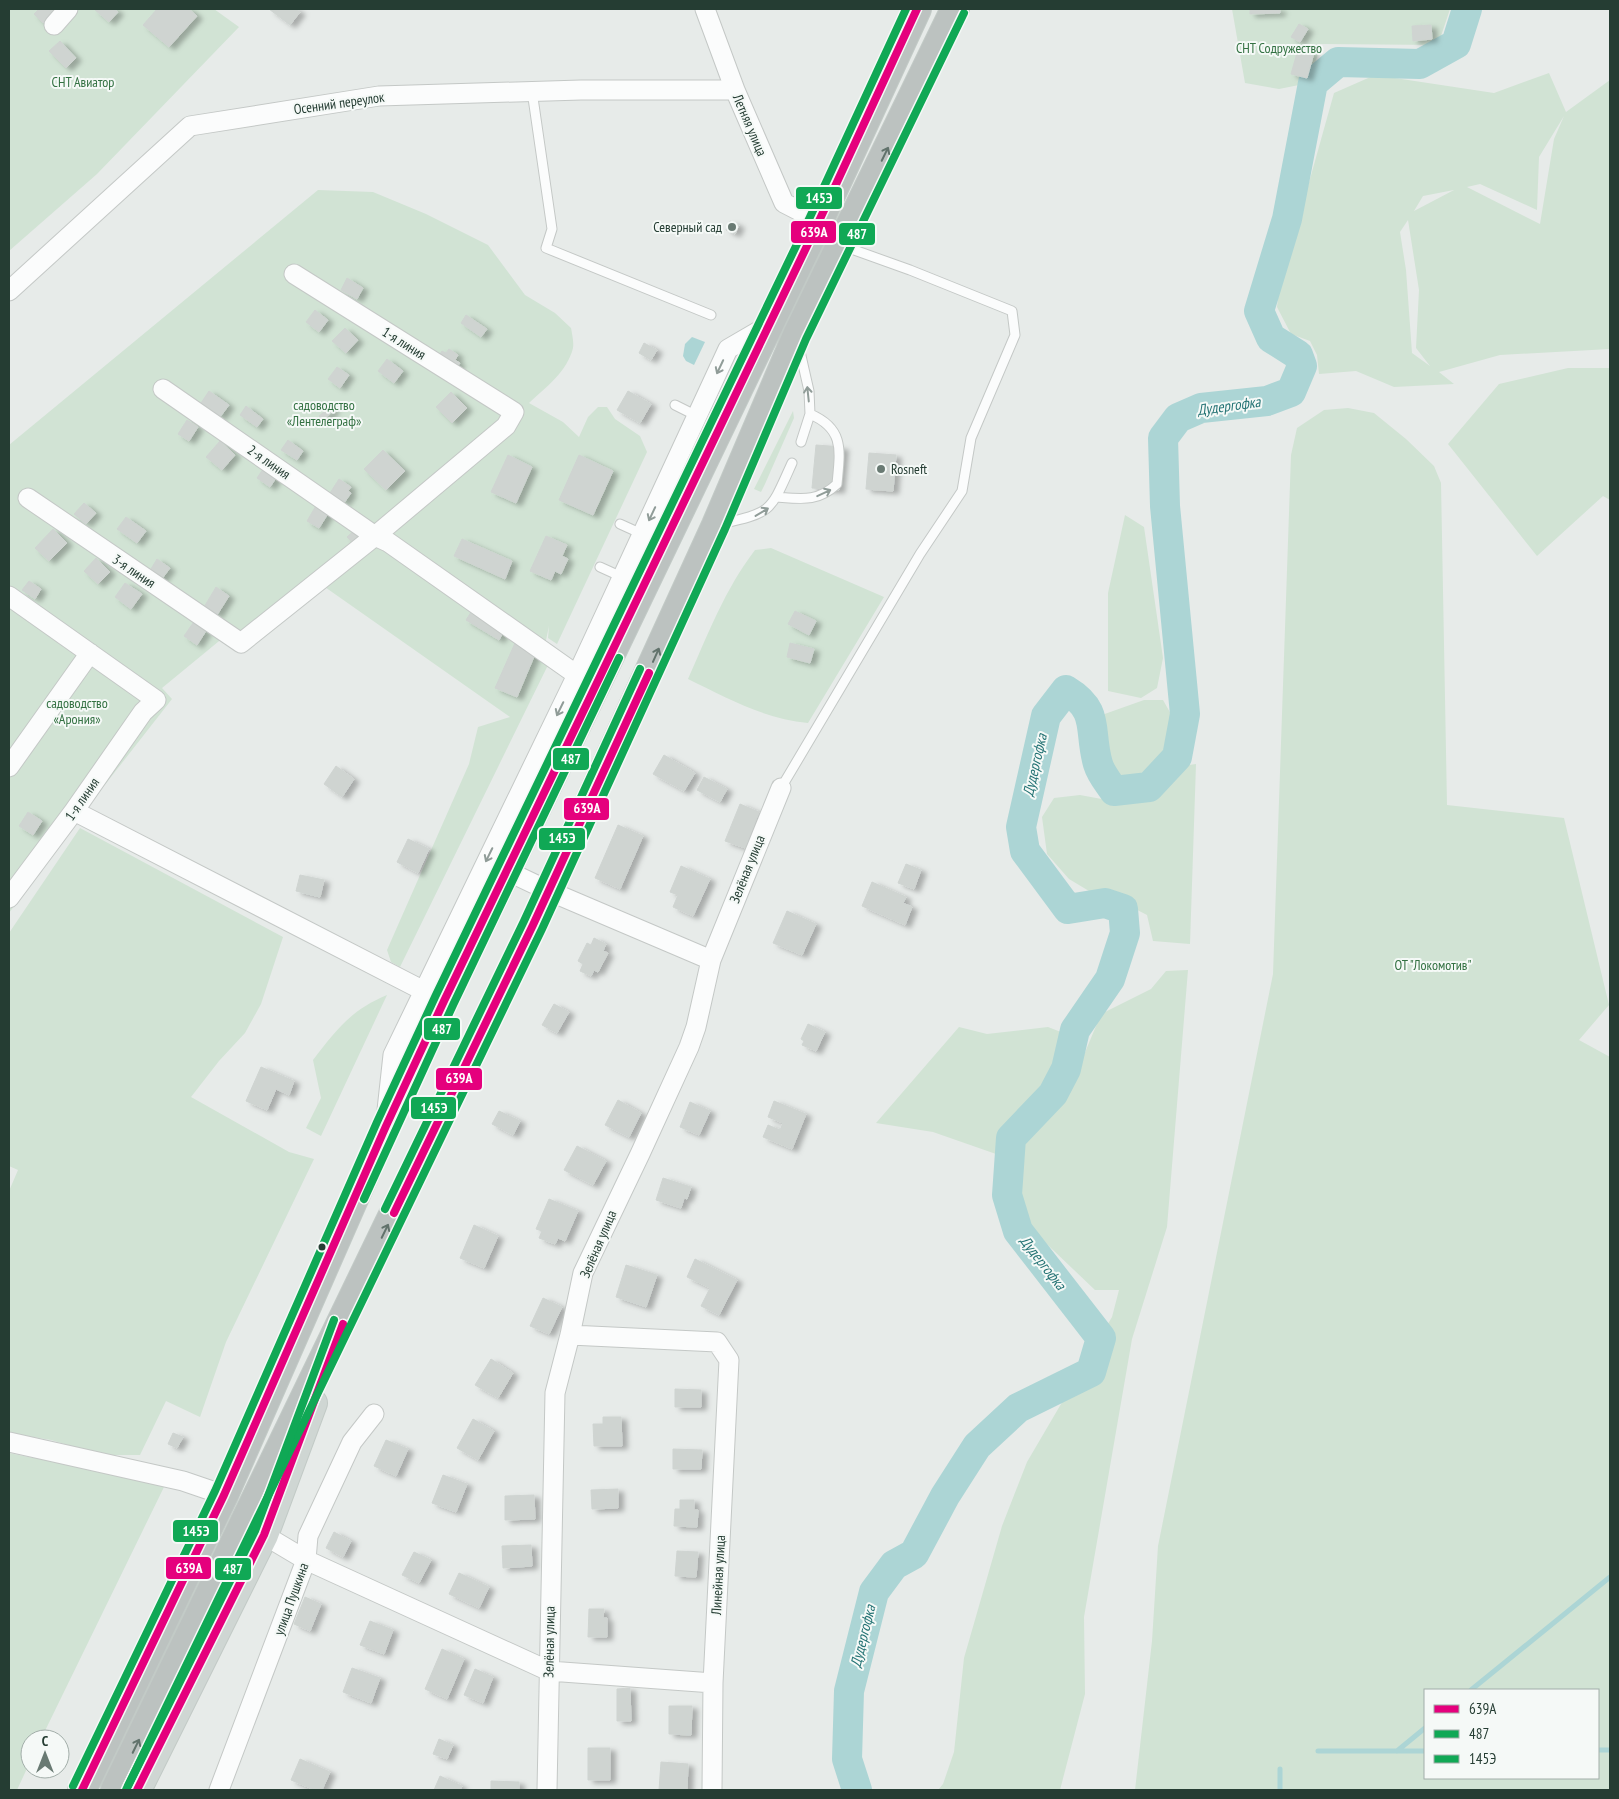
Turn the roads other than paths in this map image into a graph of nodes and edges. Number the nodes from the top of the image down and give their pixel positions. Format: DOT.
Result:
graph roads {
  1 [pos="68,9"];
  2 [pos="706,9"];
  3 [pos="917,9"];
  4 [pos="955,9"];
  5 [pos="54,25"];
  6 [pos="735,90"];
  7 [pos="532,91"];
  8 [pos="819,221"];
  9 [pos="842,245"];
  10 [pos="294,274"];
  11 [pos="9,290"];
  12 [pos="711,315"];
  13 [pos="769,325"];
  14 [pos="797,335"];
  15 [pos="163,389"];
  16 [pos="675,405"];
  17 [pos="810,414"];
  18 [pos="697,416"];
  19 [pos="801,442"];
  20 [pos="792,463"];
  21 [pos="777,497"];
  22 [pos="28,498"];
  23 [pos="620,524"];
  24 [pos="716,525"];
  25 [pos="642,534"];
  26 [pos="375,536"];
  27 [pos="600,567"];
  28 [pos="622,577"];
  29 [pos="9,596"];
  30 [pos="90,653"];
  31 [pos="576,675"];
  32 [pos="9,768"];
  33 [pos="781,788"];
  34 [pos="74,811"];
  35 [pos="507,871"];
  36 [pos="549,891"];
  37 [pos="9,898"];
  38 [pos="711,960"];
  39 [pos="424,991"];
  40 [pos="386,1126"];
  41 [pos="348,1311"];
  42 [pos="570,1335"];
  43 [pos="374,1414"];
  44 [pos="9,1442"];
  45 [pos="224,1495"];
  46 [pos="264,1535"];
  47 [pos="306,1560"];
  48 [pos="549,1671"];
  49 [pos="713,1684"];
  50 [pos="82,1790"];
  51 [pos="115,1790"];
  52 [pos="137,1790"];
  53 [pos="219,1790"];
  54 [pos="547,1790"];
  55 [pos="712,1790"];
  1 -- 5 [label="street"];
  2 -- 6 [label="street, Летняя улица"];
  3 -- 8 [label="highway"];
  9 -- 4 [label="highway, one-way"];
  6 -- 7 [label="street, Осенний переулок"];
  6 -- 8 [label="street, Летняя улица"];
  7 -- 11 [label="street, Осенний переулок"];
  7 -- 12 [label="lane"];
  8 -- 13 [label="highway"];
  9 -- 14 [label="highway"];
  9 -- 33 [label="lane"];
  10 -- 26 [label="street, 1-я линия"];
  13 -- 18 [label="street, one-way"];
  13 -- 35 [label="highway"];
  17 -- 14 [label="lane, one-way"];
  14 -- 24 [label="highway"];
  15 -- 26 [label="street, 2-я линия"];
  16 -- 18 [label="lane"];
  17 -- 19 [label="lane"];
  21 -- 17 [label="lane, one-way"];
  18 -- 25 [label="street, one-way"];
  20 -- 21 [label="lane"];
  24 -- 21 [label="lane, one-way"];
  22 -- 26 [label="street, 3-я линия"];
  23 -- 25 [label="lane"];
  36 -- 24 [label="highway, one-way"];
  25 -- 28 [label="street"];
  26 -- 31 [label="street, 2-я линия"];
  27 -- 28 [label="lane"];
  28 -- 31 [label="street"];
  29 -- 30 [label="street"];
  30 -- 32 [label="street"];
  30 -- 34 [label="street, 1-я линия"];
  31 -- 39 [label="street, one-way"];
  33 -- 38 [label="street, Зелёная улица"];
  34 -- 37 [label="street, 1-я линия"];
  34 -- 39 [label="street"];
  35 -- 36 [label="street"];
  35 -- 40 [label="highway"];
  36 -- 38 [label="street"];
  41 -- 36 [label="highway, one-way"];
  38 -- 42 [label="street, Зелёная улица"];
  39 -- 40 [label="street"];
  40 -- 45 [label="highway"];
  41 -- 46 [label="main road"];
  51 -- 41 [label="highway, one-way"];
  42 -- 48 [label="street, Зелёная улица"];
  42 -- 49 [label="street, Линейная улица"];
  43 -- 47 [label="street, улица Пушкина"];
  44 -- 45 [label="street"];
  45 -- 50 [label="highway"];
  46 -- 47 [label="street"];
  46 -- 52 [label="main road"];
  47 -- 48 [label="street"];
  47 -- 53 [label="street, улица Пушкина"];
  48 -- 49 [label="street"];
  48 -- 54 [label="street, Зелёная улица"];
  49 -- 55 [label="street, Линейная улица"];
}
